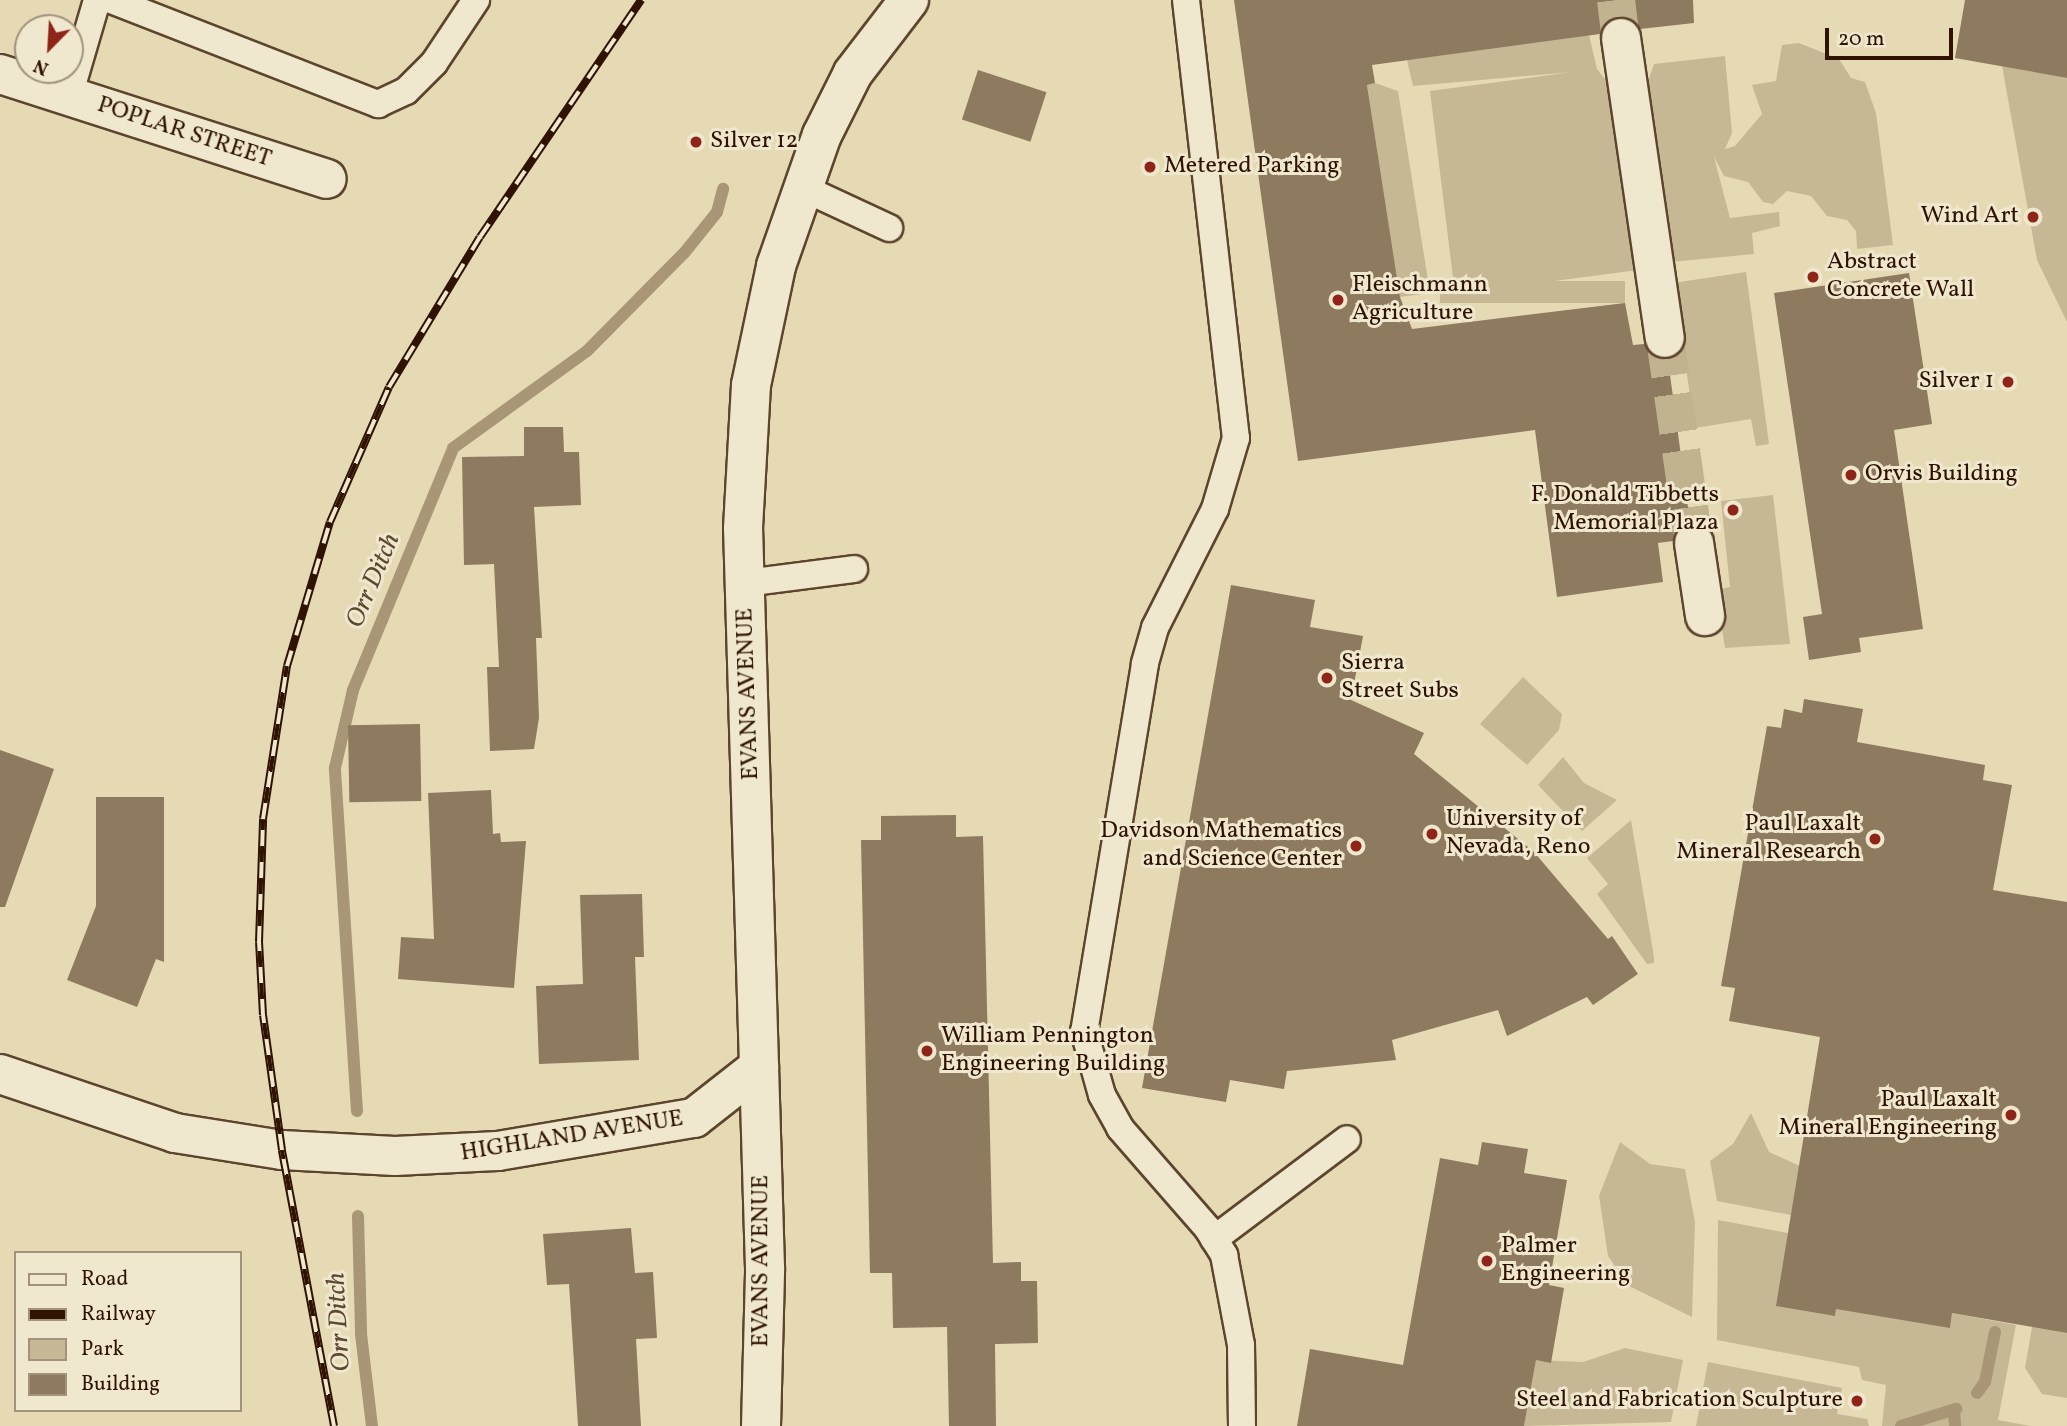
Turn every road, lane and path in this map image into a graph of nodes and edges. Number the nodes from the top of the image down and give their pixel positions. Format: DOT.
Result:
graph roads {
  1 [pos="97,0"];
  2 [pos="111,0"];
  3 [pos="476,0"];
  4 [pos="909,0"];
  5 [pos="1186,0"];
  6 [pos="1621,37"];
  7 [pos="0,74"];
  8 [pos="69,96"];
  9 [pos="327,179"];
  10 [pos="803,188"];
  11 [pos="889,228"];
  12 [pos="1665,338"];
  13 [pos="1694,543"];
  14 [pos="854,569"];
  15 [pos="746,583"];
  16 [pos="1705,616"];
  17 [pos="759,1067"];
  18 [pos="0,1074"];
  19 [pos="1347,1139"];
  20 [pos="1214,1239"];
  21 [pos="761,1426"];
  22 [pos="1242,1426"];
  1 -- 8 [label="lane"];
  2 -- 3 [label="lane"];
  4 -- 10 [label="street, EVANS AVENUE"];
  5 -- 20 [label="lane"];
  6 -- 12 [label="street"];
  7 -- 8 [label="street, POPLAR STREET"];
  8 -- 9 [label="street, POPLAR STREET"];
  10 -- 11 [label="lane"];
  10 -- 15 [label="street, EVANS AVENUE"];
  13 -- 16 [label="street"];
  14 -- 15 [label="lane"];
  15 -- 17 [label="street, EVANS AVENUE"];
  17 -- 18 [label="street, HIGHLAND AVENUE"];
  17 -- 21 [label="street, EVANS AVENUE"];
  19 -- 20 [label="lane"];
  20 -- 22 [label="lane"];
}
